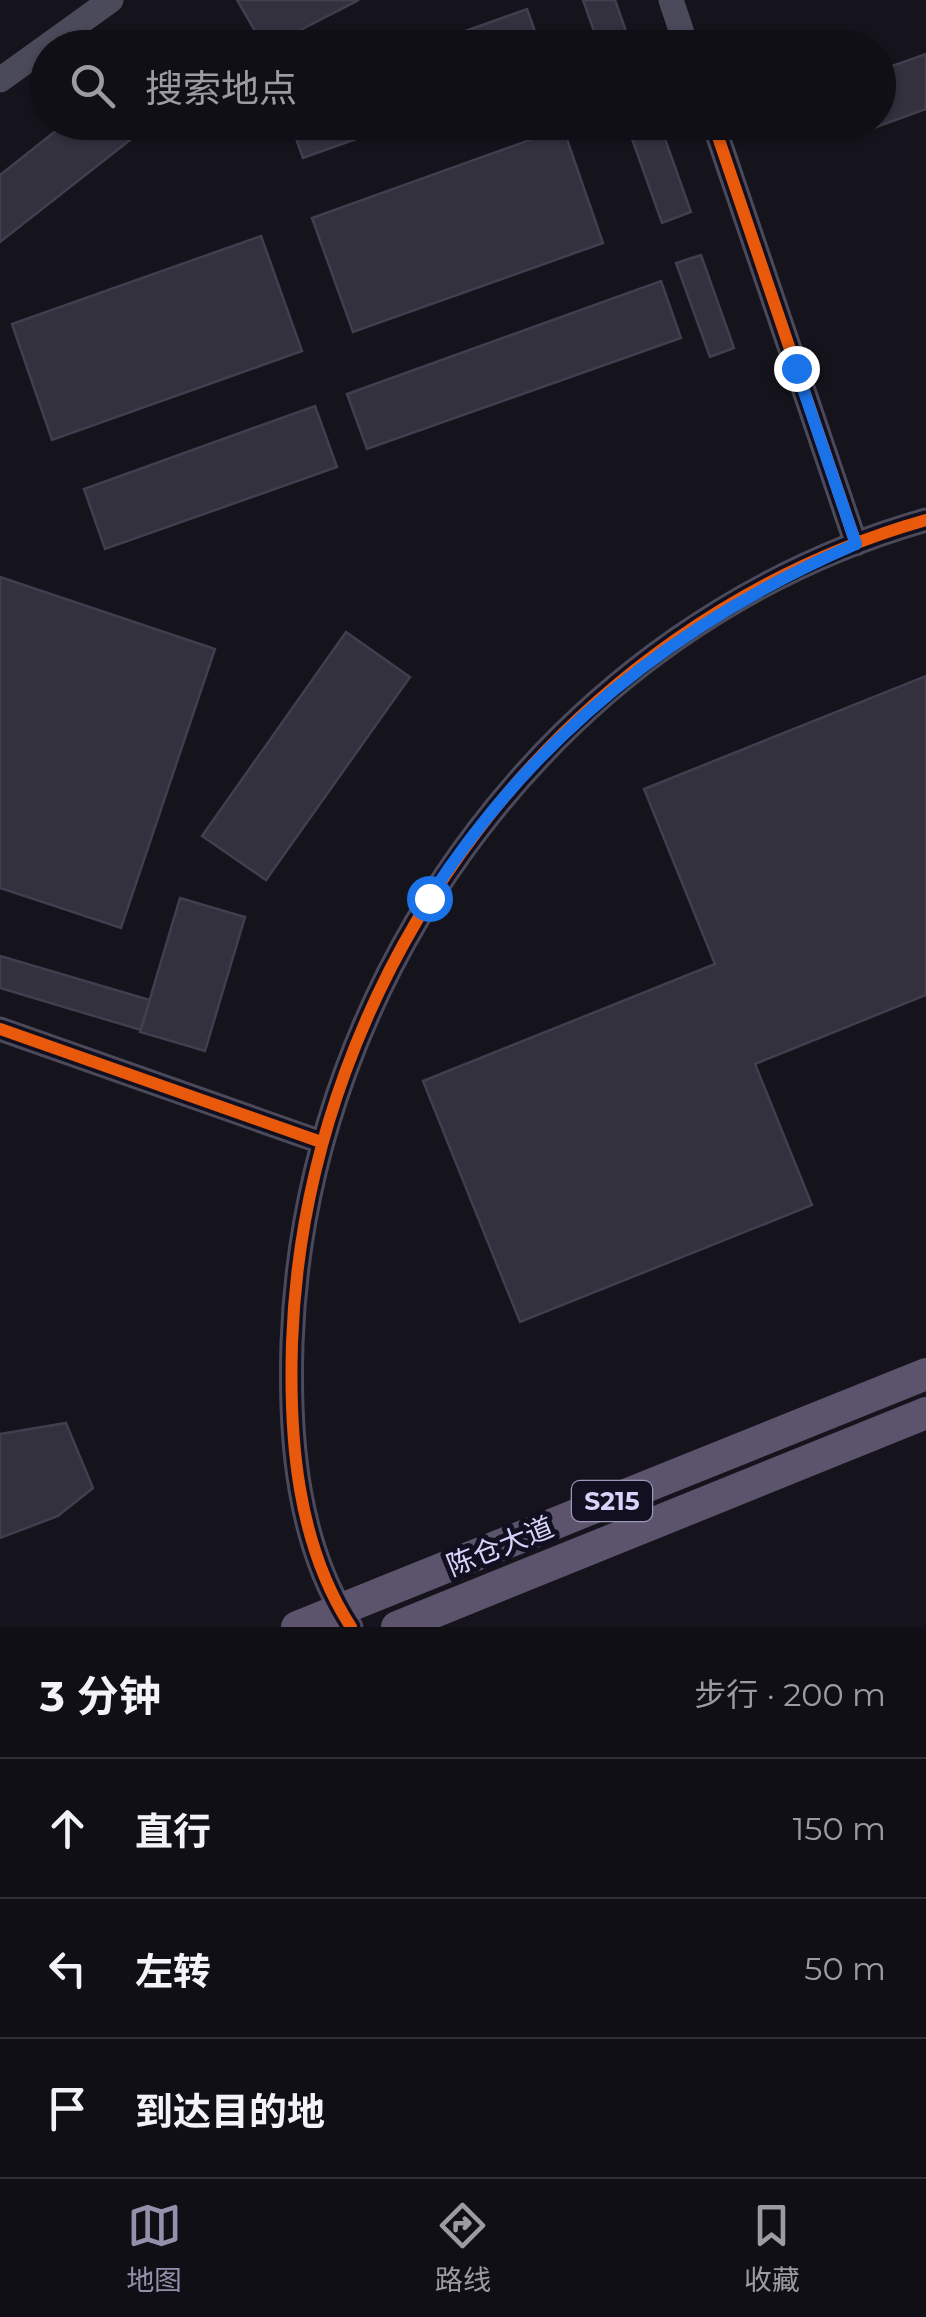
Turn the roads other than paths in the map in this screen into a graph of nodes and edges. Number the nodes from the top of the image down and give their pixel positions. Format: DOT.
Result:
graph roads {
  1 [pos="110,0"];
  2 [pos="671,0"];
  3 [pos="69,30"];
  4 [pos="681,30"];
  5 [pos="30,58"];
  6 [pos="0,80"];
  7 [pos="719,140"];
  8 [pos="926,520"];
  9 [pos="856,544"];
  10 [pos="0,1029"];
  11 [pos="322,1142"];
  12 [pos="926,1374"];
  13 [pos="926,1413"];
  14 [pos="345,1619"];
  15 [pos="297,1627"];
  16 [pos="397,1627"];
  1 -- 3 [label="street"];
  2 -- 4 [label="street"];
  5 -- 6 [label="street"];
  7 -- 9 [label="street"];
  8 -- 9 [label="street"];
  9 -- 11 [label="street"];
  10 -- 11 [label="street"];
  11 -- 14 [label="street"];
  12 -- 14 [label="main road, 陈仓大道 / S215"];
  13 -- 16 [label="main road"];
  14 -- 15 [label="main road, 陈仓大道 / S215"];
}
